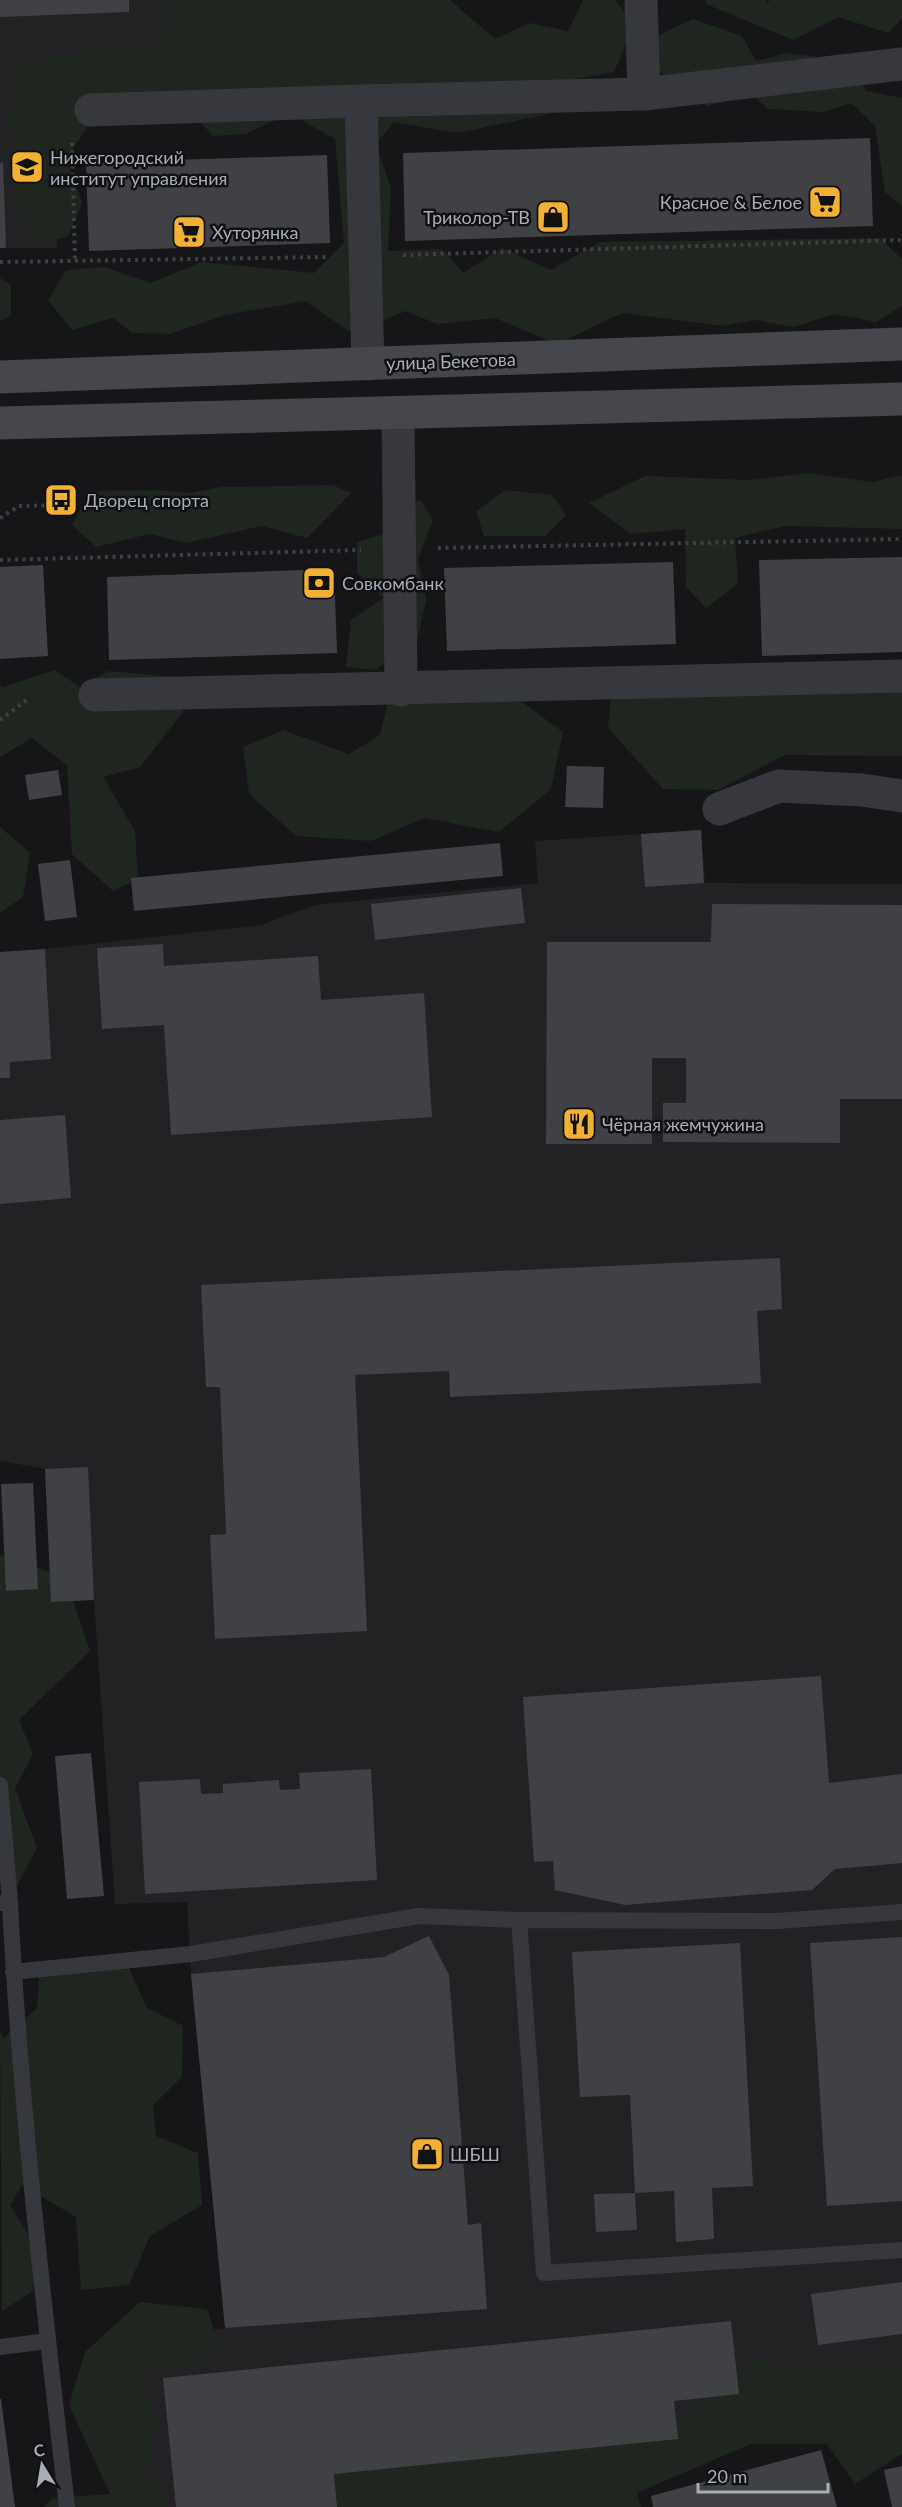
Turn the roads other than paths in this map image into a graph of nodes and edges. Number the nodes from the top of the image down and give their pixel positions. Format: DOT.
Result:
graph roads {
  1 [pos="641,0"];
  2 [pos="902,64"];
  3 [pos="644,94"];
  4 [pos="361,101"];
  5 [pos="91,110"];
  6 [pos="902,344"];
  7 [pos="368,364"];
  8 [pos="0,377"];
  9 [pos="902,399"];
  10 [pos="398,414"];
  11 [pos="0,423"];
  12 [pos="902,676"];
  13 [pos="401,690"];
  14 [pos="95,695"];
  15 [pos="902,796"];
  16 [pos="719,809"];
  17 [pos="0,1785"];
  18 [pos="5,1902"];
  19 [pos="902,1912"];
  20 [pos="519,1920"];
  21 [pos="13,1972"];
  22 [pos="902,2250"];
  23 [pos="48,2341"];
  24 [pos="0,2347"];
  25 [pos="67,2507"];
  1 -- 3 [label="street"];
  2 -- 3 [label="street"];
  3 -- 4 [label="street"];
  4 -- 5 [label="street"];
  4 -- 7 [label="street"];
  6 -- 7 [label="main road, улица Бекетова"];
  7 -- 8 [label="main road, улица Бекетова"];
  9 -- 10 [label="main road"];
  10 -- 11 [label="main road"];
  10 -- 13 [label="street"];
  12 -- 13 [label="street"];
  13 -- 14 [label="street"];
  15 -- 16 [label="street"];
  17 -- 18 [label="lane"];
  18 -- 21 [label="lane"];
  19 -- 20 [label="lane"];
  20 -- 21 [label="lane"];
  20 -- 22 [label="lane"];
  21 -- 23 [label="lane"];
  23 -- 24 [label="lane"];
  23 -- 25 [label="lane"];
}
